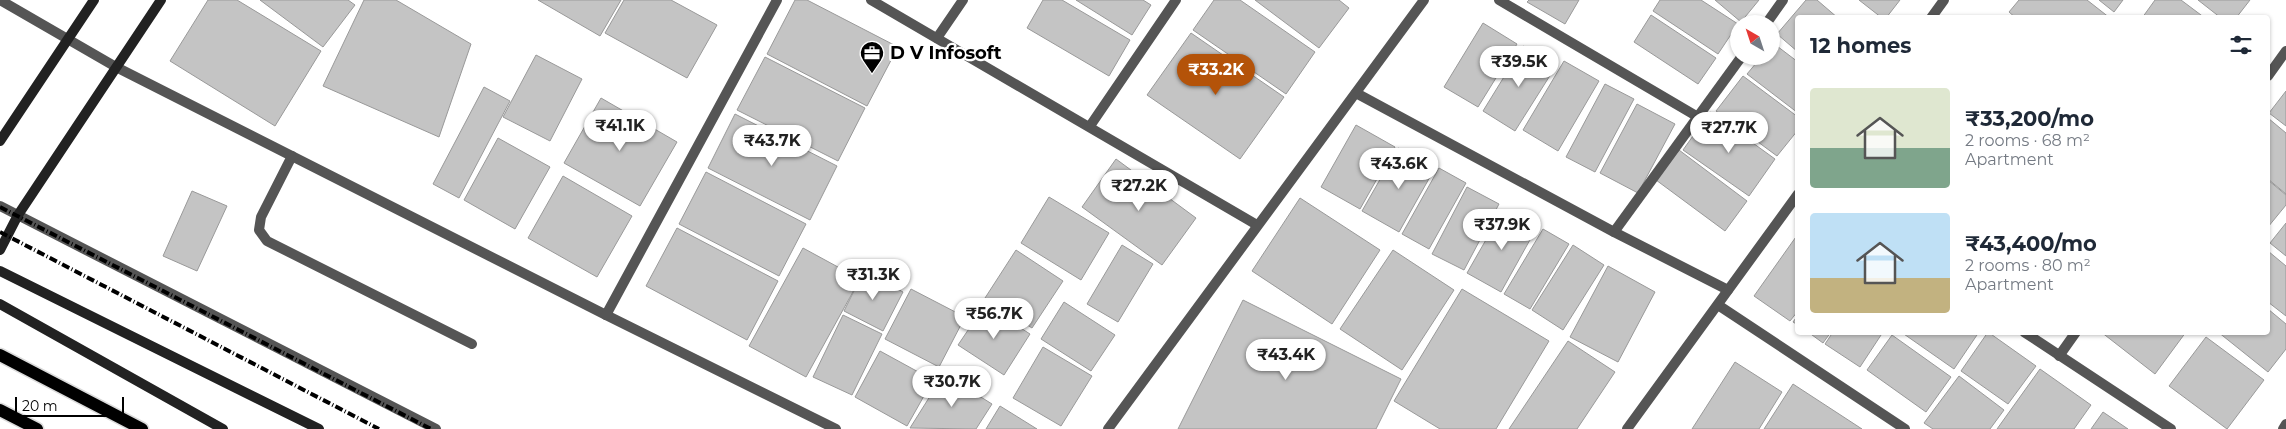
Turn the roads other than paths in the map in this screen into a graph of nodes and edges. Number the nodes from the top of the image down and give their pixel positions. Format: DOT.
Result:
graph roads {
  1 [pos="0,0"];
  2 [pos="94,0"];
  3 [pos="161,0"];
  4 [pos="777,0"];
  5 [pos="871,0"];
  6 [pos="963,0"];
  7 [pos="1176,0"];
  8 [pos="1424,0"];
  9 [pos="1499,0"];
  10 [pos="1783,0"];
  11 [pos="1944,0"];
  12 [pos="1772,15"];
  13 [pos="1933,15"];
  14 [pos="937,38"];
  15 [pos="68,39"];
  16 [pos="2286,51"];
  17 [pos="1736,65"];
  18 [pos="116,67"];
  19 [pos="2270,73"];
  20 [pos="1356,93"];
  21 [pos="1698,117"];
  22 [pos="1090,126"];
  23 [pos="0,141"];
  24 [pos="292,156"];
  25 [pos="1795,198"];
  26 [pos="0,206"];
  27 [pos="18,215"];
  28 [pos="1257,225"];
  29 [pos="1614,232"];
  30 [pos="0,250"];
  31 [pos="0,271"];
  32 [pos="1728,290"];
  33 [pos="0,304"];
  34 [pos="1718,305"];
  35 [pos="606,316"];
  36 [pos="2028,335"];
  37 [pos="2074,335"];
  38 [pos="472,344"];
  39 [pos="0,355"];
  40 [pos="2059,356"];
  41 [pos="0,410"];
  42 [pos="2286,424"];
  43 [pos="36,429"];
  44 [pos="142,429"];
  45 [pos="223,429"];
  46 [pos="319,429"];
  47 [pos="436,429"];
  48 [pos="836,429"];
  49 [pos="1108,429"];
  50 [pos="1627,429"];
  51 [pos="1906,429"];
  52 [pos="2171,429"];
  53 [pos="2282,429"];
  1 -- 15 [label="street"];
  2 -- 15 [label="main road"];
  3 -- 18 [label="main road"];
  4 -- 35 [label="street"];
  5 -- 14 [label="street"];
  6 -- 14 [label="street"];
  7 -- 22 [label="street"];
  8 -- 20 [label="street"];
  9 -- 21 [label="street"];
  10 -- 12 [label="street"];
  11 -- 13 [label="street"];
  14 -- 22 [label="street"];
  15 -- 18 [label="street"];
  15 -- 23 [label="main road"];
  16 -- 19 [label="street"];
  17 -- 21 [label="street"];
  18 -- 24 [label="street"];
  18 -- 27 [label="main road"];
  20 -- 28 [label="street"];
  20 -- 29 [label="street"];
  21 -- 29 [label="street"];
  22 -- 28 [label="street"];
  24 -- 35 [label="street"];
  24 -- 38 [label="street"];
  25 -- 32 [label="street"];
  26 -- 27 [label="street"];
  27 -- 30 [label="main road"];
  27 -- 47 [label="street"];
  28 -- 49 [label="street"];
  29 -- 32 [label="street"];
  31 -- 46 [label="main road"];
  32 -- 34 [label="street"];
  33 -- 45 [label="main road"];
  34 -- 50 [label="street"];
  34 -- 51 [label="street"];
  35 -- 48 [label="street"];
  36 -- 40 [label="street"];
  37 -- 40 [label="street"];
  39 -- 44 [label="main road"];
  40 -- 52 [label="street"];
  41 -- 43 [label="main road"];
  42 -- 53 [label="street"];
}
